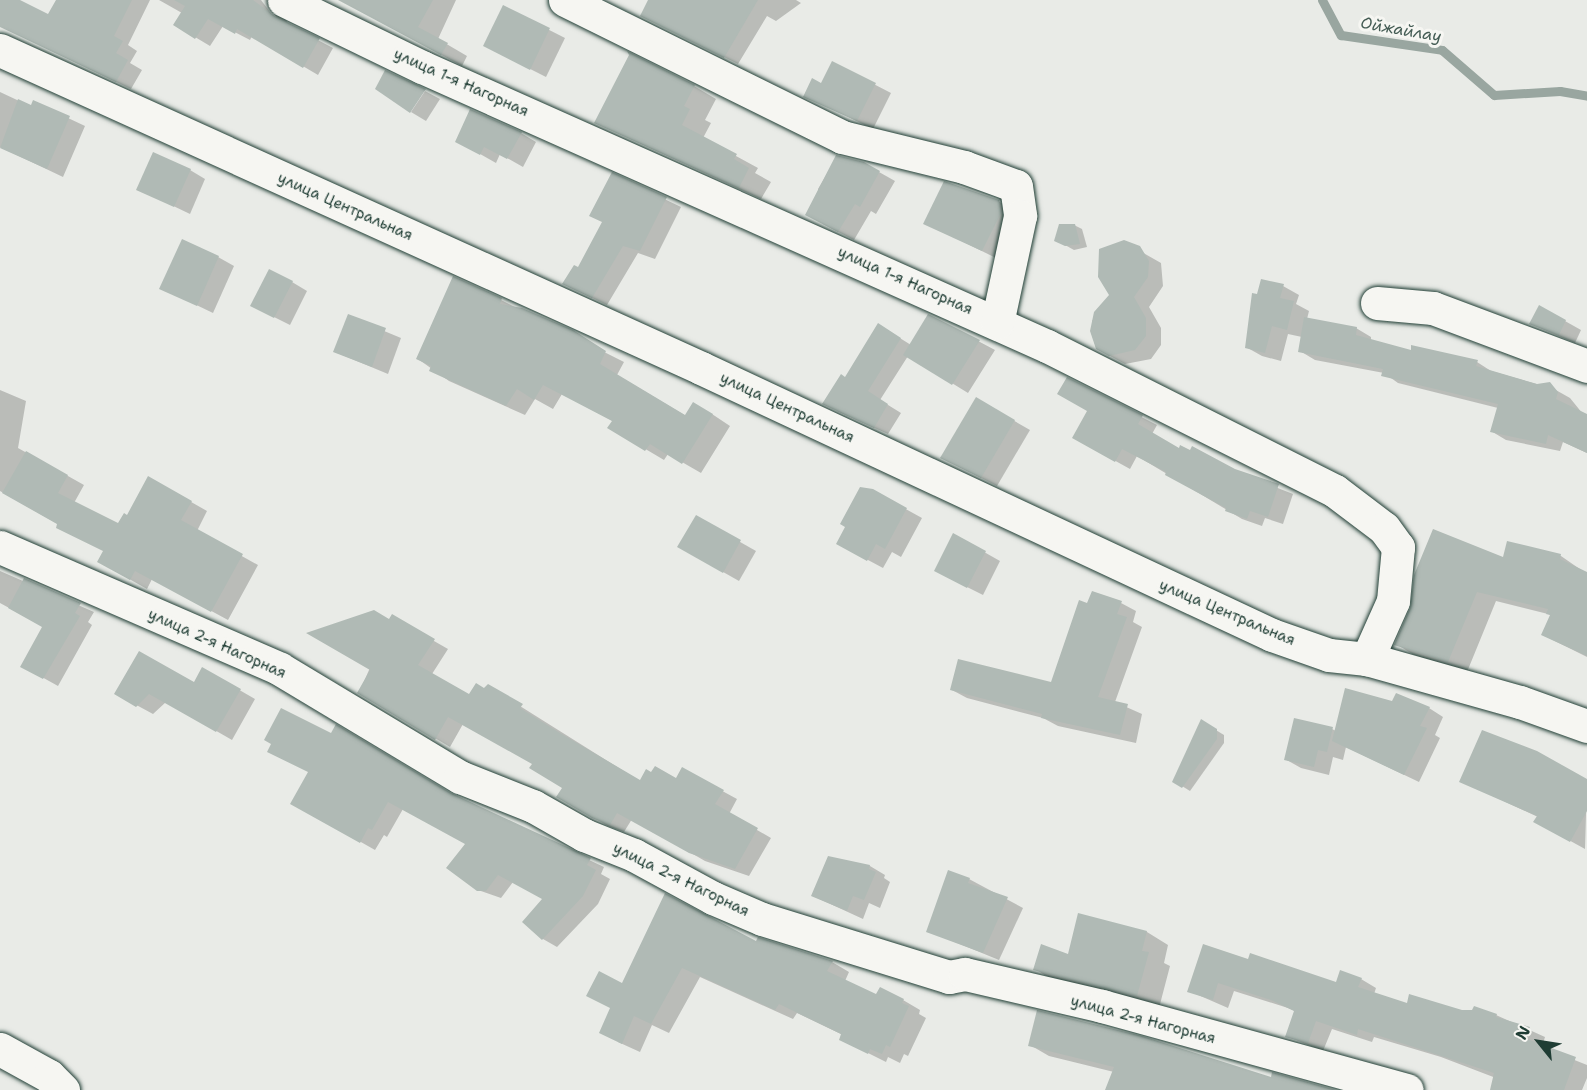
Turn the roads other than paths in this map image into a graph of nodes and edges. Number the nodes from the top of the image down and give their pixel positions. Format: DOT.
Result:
graph roads {
  1 [pos="284,0"];
  2 [pos="566,0"];
  3 [pos="0,50"];
  4 [pos="1377,303"];
  5 [pos="997,323"];
  6 [pos="1587,366"];
  7 [pos="0,548"];
  8 [pos="1367,659"];
  9 [pos="1587,726"];
  10 [pos="0,1049"];
  11 [pos="63,1090"];
  12 [pos="1407,1090"];
  1 -- 5 [label="street, улица 1-я Нагорная"];
  2 -- 5 [label="street"];
  3 -- 8 [label="street, улица Центральная"];
  4 -- 6 [label="street"];
  5 -- 8 [label="street, улица 1-я Нагорная"];
  7 -- 12 [label="street, улица 2-я Нагорная"];
  8 -- 9 [label="street, улица Центральная"];
  10 -- 11 [label="street"];
}
